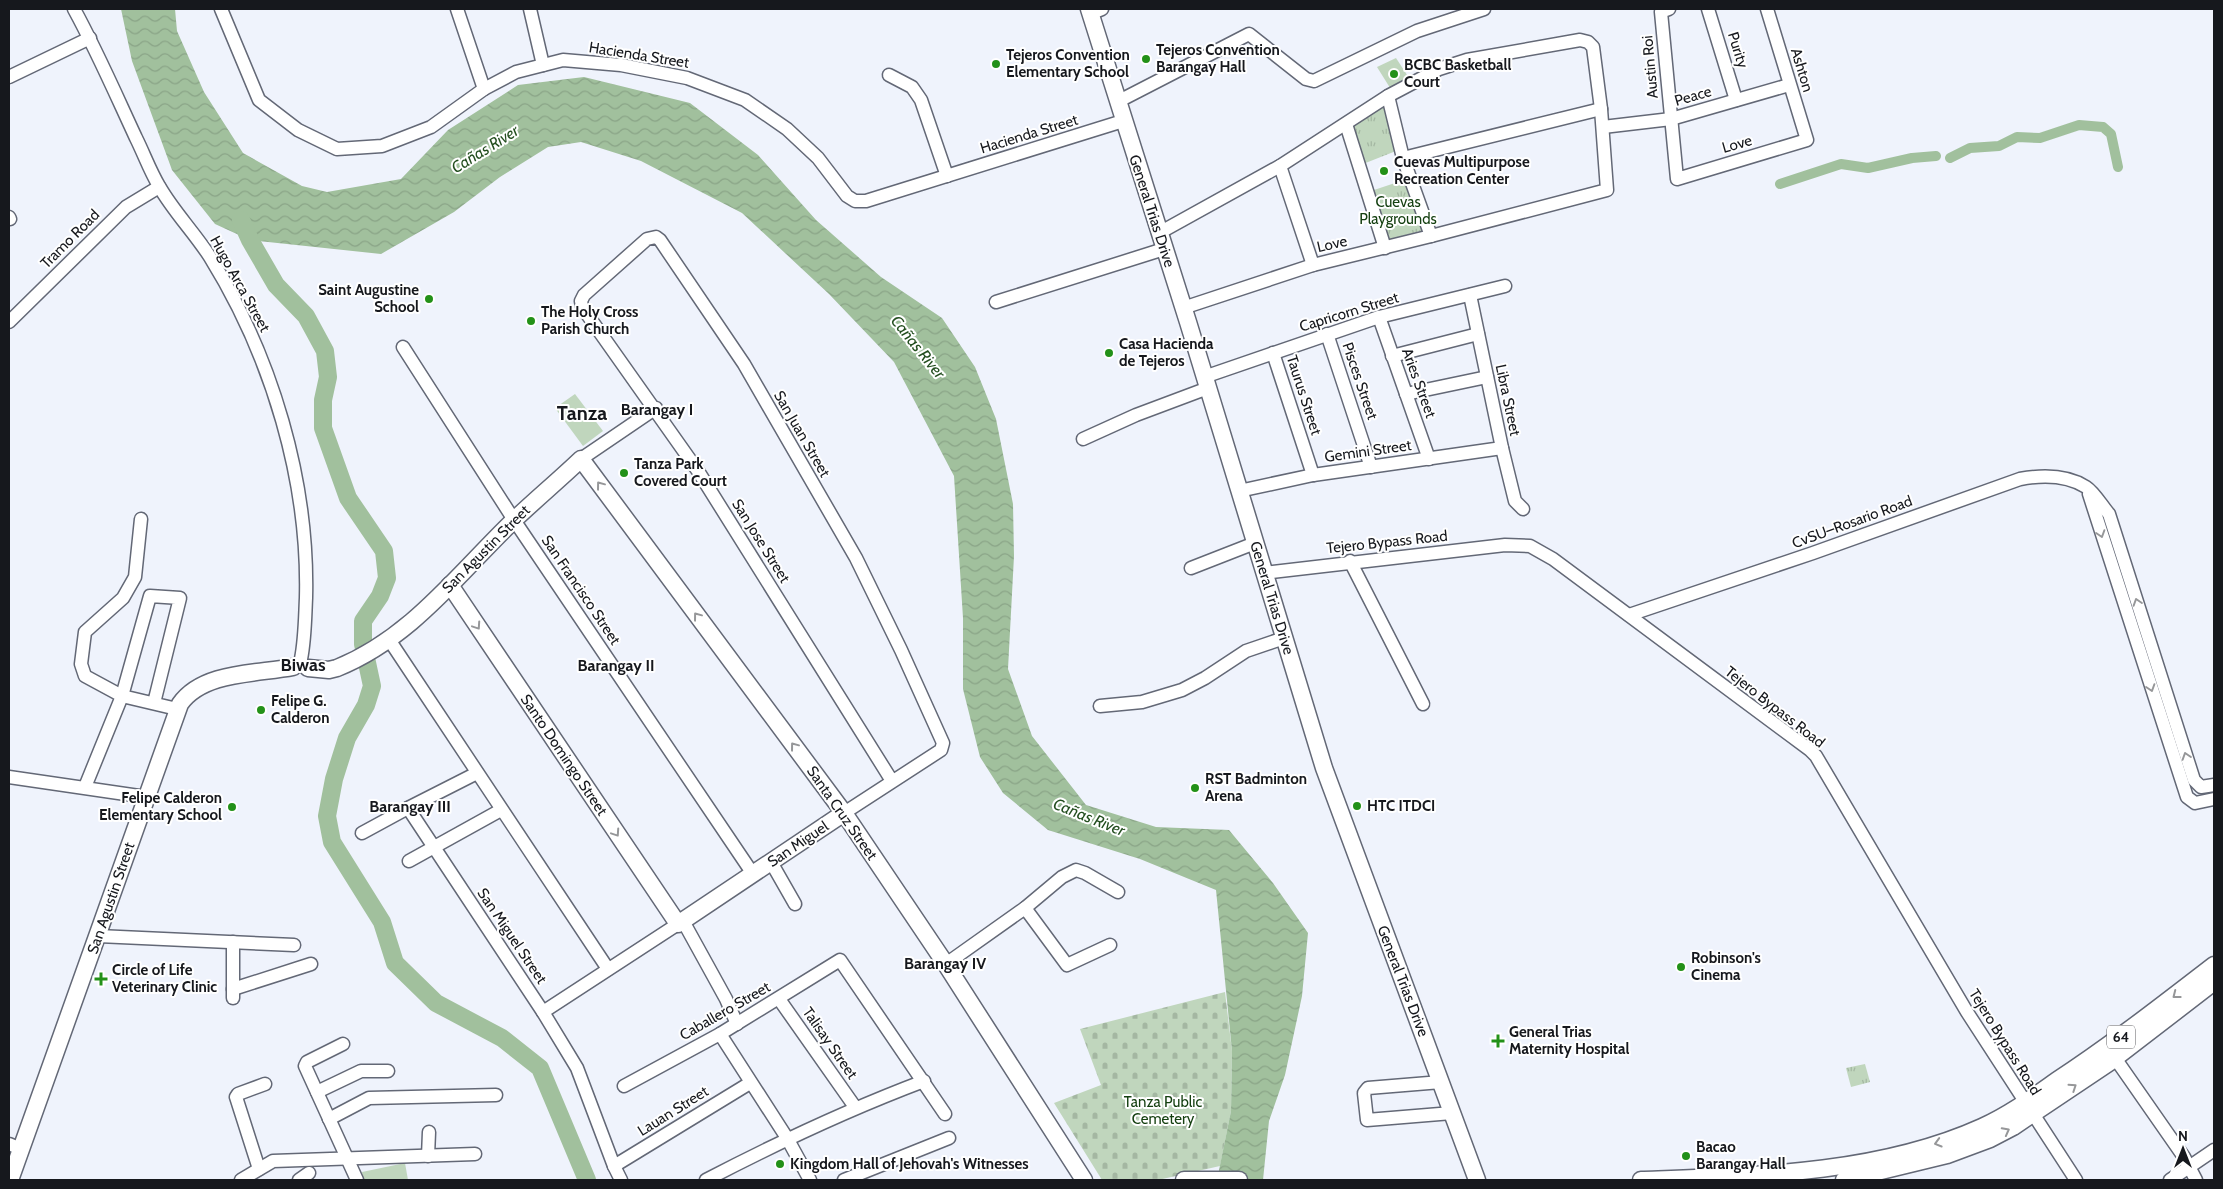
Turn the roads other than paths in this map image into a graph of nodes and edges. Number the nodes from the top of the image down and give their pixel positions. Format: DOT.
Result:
graph roads {
  1 [pos="74,9"];
  2 [pos="221,9"];
  3 [pos="457,9"];
  4 [pos="530,9"];
  5 [pos="1484,9"];
  6 [pos="1708,9"];
  7 [pos="1767,9"];
  8 [pos="1665,10"];
  9 [pos="1094,11"];
  10 [pos="90,38"];
  11 [pos="543,65"];
  12 [pos="889,75"];
  13 [pos="9,77"];
  14 [pos="1789,85"];
  15 [pos="484,89"];
  16 [pos="1388,96"];
  17 [pos="1736,100"];
  18 [pos="1117,102"];
  19 [pos="1601,109"];
  20 [pos="1671,119"];
  21 [pos="1123,121"];
  22 [pos="1346,124"];
  23 [pos="1603,127"];
  24 [pos="1807,140"];
  25 [pos="1404,158"];
  26 [pos="1280,166"];
  27 [pos="946,176"];
  28 [pos="159,187"];
  29 [pos="1431,236"];
  30 [pos="1162,241"];
  31 [pos="1385,248"];
  32 [pos="1313,265"];
  33 [pos="1505,286"];
  34 [pos="1470,295"];
  35 [pos="581,298"];
  36 [pos="996,302"];
  37 [pos="1183,308"];
  38 [pos="1379,317"];
  39 [pos="9,322"];
  40 [pos="1327,334"];
  41 [pos="1478,334"];
  42 [pos="402,347"];
  43 [pos="1273,353"];
  44 [pos="1392,356"];
  45 [pos="1487,377"];
  46 [pos="1206,382"];
  47 [pos="1406,394"];
  48 [pos="656,408"];
  49 [pos="1083,439"];
  50 [pos="1502,448"];
  51 [pos="1429,458"];
  52 [pos="581,460"];
  53 [pos="1371,467"];
  54 [pos="1313,476"];
  55 [pos="2086,487"];
  56 [pos="1239,490"];
  57 [pos="1523,509"];
  58 [pos="141,519"];
  59 [pos="514,520"];
  60 [pos="1255,543"];
  61 [pos="1350,562"];
  62 [pos="1191,568"];
  63 [pos="1264,573"];
  64 [pos="450,585"];
  65 [pos="1629,616"];
  66 [pos="1284,638"];
  67 [pos="383,645"];
  68 [pos="301,665"];
  69 [pos="122,696"];
  70 [pos="154,703"];
  71 [pos="1423,704"];
  72 [pos="1100,706"];
  73 [pos="177,709"];
  74 [pos="944,747"];
  75 [pos="477,773"];
  76 [pos="9,777"];
  77 [pos="892,780"];
  78 [pos="2214,785"];
  79 [pos="84,787"];
  80 [pos="146,797"];
  81 [pos="2214,799"];
  82 [pos="408,808"];
  83 [pos="502,810"];
  84 [pos="844,813"];
  85 [pos="362,833"];
  86 [pos="433,848"];
  87 [pos="409,862"];
  88 [pos="771,862"];
  89 [pos="753,874"];
  90 [pos="1118,892"];
  91 [pos="795,904"];
  92 [pos="1025,908"];
  93 [pos="680,923"];
  94 [pos="98,936"];
  95 [pos="234,942"];
  96 [pos="294,945"];
  97 [pos="1110,945"];
  98 [pos="311,964"];
  99 [pos="946,964"];
  100 [pos="2214,965"];
  101 [pos="608,969"];
  102 [pos="2214,982"];
  103 [pos="779,999"];
  104 [pos="543,1012"];
  105 [pos="737,1024"];
  106 [pos="720,1034"];
  107 [pos="343,1044"];
  108 [pos="2112,1060"];
  109 [pos="388,1071"];
  110 [pos="924,1081"];
  111 [pos="750,1082"];
  112 [pos="1441,1082"];
  113 [pos="265,1084"];
  114 [pos="624,1086"];
  115 [pos="316,1092"];
  116 [pos="496,1095"];
  117 [pos="855,1107"];
  118 [pos="2028,1109"];
  119 [pos="1452,1113"];
  120 [pos="945,1114"];
  121 [pos="329,1119"];
  122 [pos="429,1132"];
  123 [pos="787,1138"];
  124 [pos="949,1138"];
  125 [pos="15,1146"];
  126 [pos="2214,1150"];
  127 [pos="475,1154"];
  128 [pos="428,1156"];
  129 [pos="347,1158"];
  130 [pos="614,1166"];
  131 [pos="2188,1168"];
  132 [pos="259,1169"];
  133 [pos="10,1180"];
  134 [pos="241,1180"];
  135 [pos="358,1180"];
  136 [pos="622,1180"];
  137 [pos="706,1180"];
  138 [pos="810,1180"];
  139 [pos="844,1180"];
  140 [pos="1084,1180"];
  141 [pos="1190,1180"];
  142 [pos="1239,1180"];
  143 [pos="1478,1180"];
  144 [pos="1641,1180"];
  145 [pos="1844,1180"];
  146 [pos="2076,1180"];
  147 [pos="2170,1180"];
  148 [pos="2196,1180"];
  1 -- 10 [label="street, Hugo Arca Street"];
  2 -- 15 [label="street, Hacienda Street"];
  3 -- 15 [label="street"];
  4 -- 11 [label="street"];
  5 -- 18 [label="street"];
  6 -- 17 [label="street, Purity"];
  7 -- 14 [label="street, Ashton"];
  8 -- 20 [label="street, Austin Roi"];
  9 -- 18 [label="main road, General Trias Drive"];
  10 -- 13 [label="street"];
  10 -- 28 [label="street, Hugo Arca Street"];
  11 -- 15 [label="street, Hacienda Street"];
  11 -- 27 [label="street, Hacienda Street"];
  12 -- 27 [label="street"];
  14 -- 17 [label="street, Peace"];
  14 -- 24 [label="street, Ashton"];
  16 -- 19 [label="street"];
  16 -- 22 [label="street"];
  16 -- 25 [label="street"];
  17 -- 20 [label="street, Peace"];
  18 -- 21 [label="main road, General Trias Drive"];
  19 -- 23 [label="street"];
  19 -- 25 [label="street"];
  20 -- 23 [label="street, Peace"];
  20 -- 24 [label="street, Love"];
  21 -- 27 [label="street, Hacienda Street"];
  21 -- 30 [label="main road, General Trias Drive"];
  22 -- 26 [label="street"];
  22 -- 31 [label="street"];
  23 -- 29 [label="street, Love"];
  25 -- 29 [label="street"];
  26 -- 30 [label="street"];
  26 -- 32 [label="street"];
  28 -- 39 [label="street, Tramo Road"];
  28 -- 68 [label="street, Hugo Arca Street"];
  29 -- 31 [label="street, Love"];
  30 -- 36 [label="street"];
  30 -- 37 [label="main road, General Trias Drive"];
  31 -- 32 [label="street, Love"];
  32 -- 37 [label="street, Love"];
  33 -- 34 [label="street, Capricorn Street"];
  34 -- 38 [label="street, Capricorn Street"];
  34 -- 41 [label="street, Libra Street"];
  35 -- 48 [label="street, San Jose Street"];
  35 -- 74 [label="street, San Juan Street"];
  37 -- 46 [label="main road, General Trias Drive"];
  38 -- 40 [label="street, Capricorn Street"];
  38 -- 44 [label="street, Aries Street"];
  40 -- 43 [label="street, Capricorn Street"];
  40 -- 53 [label="street, Pisces Street"];
  41 -- 44 [label="street"];
  41 -- 45 [label="street, Libra Street"];
  42 -- 59 [label="street, San Francisco Street"];
  43 -- 46 [label="street, Capricorn Street"];
  43 -- 54 [label="street, Taurus Street"];
  44 -- 47 [label="street, Aries Street"];
  45 -- 47 [label="street"];
  45 -- 50 [label="street, Libra Street"];
  46 -- 49 [label="street, Capricorn Street"];
  46 -- 56 [label="main road, General Trias Drive"];
  47 -- 51 [label="street, Aries Street"];
  48 -- 52 [label="street, San Agustin Street"];
  48 -- 77 [label="street, San Jose Street"];
  50 -- 51 [label="street, Gemini Street"];
  50 -- 57 [label="street, Libra Street"];
  51 -- 53 [label="street, Gemini Street"];
  52 -- 59 [label="main road, San Agustin Street"];
  84 -- 52 [label="main road, Santa Cruz Street, one-way"];
  53 -- 54 [label="street, Gemini Street"];
  54 -- 56 [label="street, Gemini Street"];
  55 -- 65 [label="street, CvSU–Rosario Road"];
  78 -- 55 [label="street, one-way"];
  55 -- 81 [label="street, one-way"];
  56 -- 60 [label="main road, General Trias Drive"];
  58 -- 69 [label="street"];
  59 -- 64 [label="main road, San Agustin Street"];
  59 -- 89 [label="street, San Francisco Street"];
  60 -- 62 [label="street"];
  60 -- 63 [label="main road, General Trias Drive"];
  61 -- 63 [label="street, Tejero Bypass Road"];
  61 -- 65 [label="street, Tejero Bypass Road"];
  61 -- 71 [label="street"];
  63 -- 66 [label="main road, General Trias Drive"];
  64 -- 67 [label="main road, San Agustin Street"];
  64 -- 93 [label="main road, Santo Domingo Street, one-way"];
  65 -- 118 [label="street, Tejero Bypass Road"];
  66 -- 72 [label="street"];
  66 -- 112 [label="main road, General Trias Drive"];
  67 -- 68 [label="main road, San Agustin Street"];
  67 -- 75 [label="street"];
  68 -- 73 [label="main road, San Agustin Street"];
  69 -- 70 [label="street"];
  69 -- 70 [label="street"];
  69 -- 79 [label="street"];
  70 -- 73 [label="street"];
  73 -- 80 [label="main road, San Agustin Street"];
  74 -- 77 [label="street, San Miguel"];
  75 -- 82 [label="street"];
  75 -- 83 [label="street"];
  76 -- 79 [label="street"];
  77 -- 84 [label="street, San Miguel"];
  79 -- 80 [label="street"];
  80 -- 94 [label="main road, San Agustin Street"];
  82 -- 85 [label="street"];
  82 -- 86 [label="street, San Miguel Street"];
  83 -- 86 [label="street"];
  83 -- 101 [label="street"];
  84 -- 88 [label="main road, San Miguel"];
  84 -- 99 [label="main road, Santa Cruz Street"];
  86 -- 87 [label="street"];
  86 -- 104 [label="street, San Miguel Street"];
  88 -- 89 [label="main road, San Miguel"];
  88 -- 91 [label="street"];
  89 -- 93 [label="main road, San Miguel"];
  90 -- 92 [label="street"];
  92 -- 97 [label="street"];
  92 -- 99 [label="street"];
  93 -- 101 [label="street"];
  93 -- 105 [label="street"];
  94 -- 95 [label="street"];
  94 -- 125 [label="main road, San Agustin Street"];
  95 -- 96 [label="street"];
  95 -- 98 [label="street"];
  99 -- 140 [label="main road, Santa Cruz Street"];
  100 -- 118 [label="main road, 64, one-way"];
  101 -- 104 [label="street"];
  102 -- 108 [label="main road, 64"];
  103 -- 105 [label="street, Caballero Street"];
  103 -- 110 [label="street, Caballero Street"];
  103 -- 117 [label="street, Talisay Street"];
  104 -- 130 [label="street, San Miguel Street"];
  105 -- 106 [label="street, Caballero Street"];
  106 -- 111 [label="street"];
  106 -- 114 [label="street, Caballero Street"];
  107 -- 115 [label="street"];
  118 -- 108 [label="main road, 64, one-way"];
  108 -- 131 [label="street"];
  109 -- 115 [label="street"];
  110 -- 117 [label="street"];
  110 -- 120 [label="street"];
  111 -- 123 [label="street"];
  111 -- 130 [label="street, Lauan Street"];
  112 -- 119 [label="main road, General Trias Drive"];
  112 -- 119 [label="street"];
  113 -- 132 [label="street"];
  115 -- 121 [label="street"];
  116 -- 121 [label="street"];
  117 -- 123 [label="street"];
  118 -- 144 [label="main road, 64, one-way"];
  145 -- 118 [label="main road, 64, one-way"];
  118 -- 146 [label="street, Tejero Bypass Road"];
  119 -- 143 [label="main road, General Trias Drive"];
  121 -- 129 [label="street"];
  122 -- 128 [label="street"];
  123 -- 137 [label="street"];
  123 -- 138 [label="street"];
  124 -- 139 [label="street"];
  125 -- 133 [label="main road, San Agustin Street"];
  126 -- 131 [label="street"];
  127 -- 128 [label="street"];
  128 -- 129 [label="street"];
  129 -- 132 [label="street"];
  129 -- 135 [label="street"];
  130 -- 136 [label="street, San Miguel Street"];
  131 -- 147 [label="street"];
  131 -- 148 [label="street"];
  132 -- 134 [label="street"];
  141 -- 142 [label="main road"];
}
